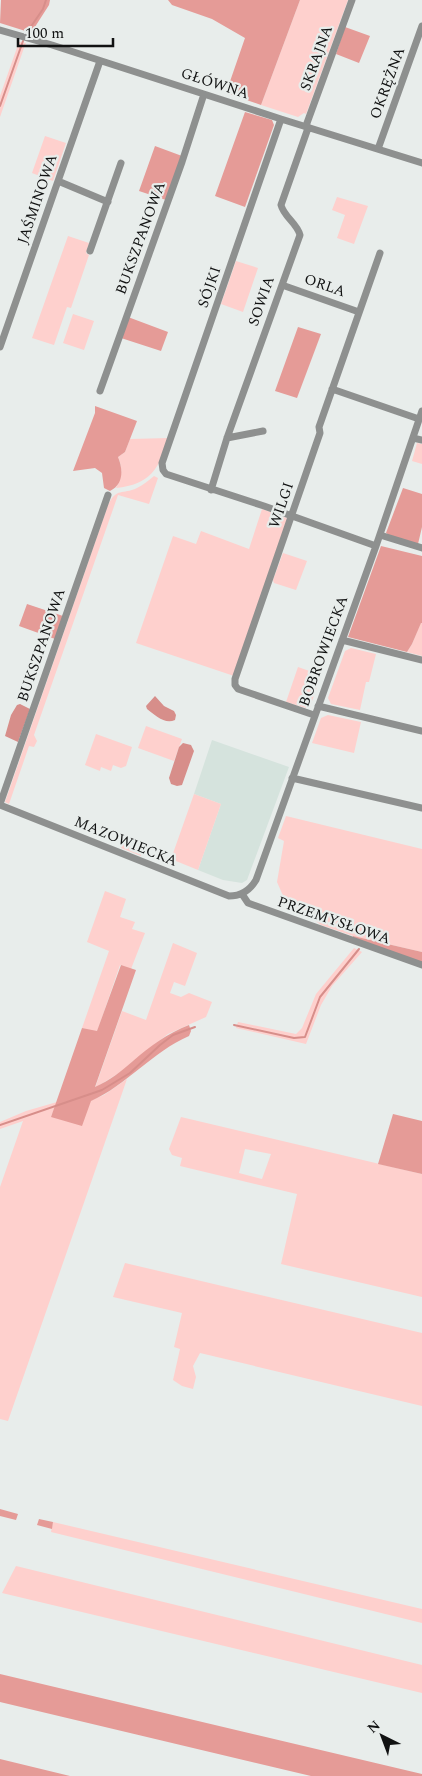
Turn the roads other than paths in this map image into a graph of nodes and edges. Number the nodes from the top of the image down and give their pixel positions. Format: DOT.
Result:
graph roads {
  1 [pos="352,0"];
  2 [pos="422,26"];
  3 [pos="0,30"];
  4 [pos="100,61"];
  5 [pos="204,94"];
  6 [pos="281,119"];
  7 [pos="308,126"];
  8 [pos="378,149"];
  9 [pos="422,162"];
  10 [pos="121,164"];
  11 [pos="58,181"];
  12 [pos="108,202"];
  13 [pos="90,252"];
  14 [pos="380,253"];
  15 [pos="282,285"];
  16 [pos="359,312"];
  17 [pos="0,347"];
  18 [pos="332,389"];
  19 [pos="100,391"];
  20 [pos="422,411"];
  21 [pos="419,419"];
  22 [pos="263,431"];
  23 [pos="227,438"];
  24 [pos="413,438"];
  25 [pos="422,440"];
  26 [pos="210,490"];
  27 [pos="108,495"];
  28 [pos="292,516"];
  29 [pos="380,535"];
  30 [pos="376,546"];
  31 [pos="422,548"];
  32 [pos="342,640"];
  33 [pos="422,660"];
  34 [pos="318,706"];
  35 [pos="314,715"];
  36 [pos="422,731"];
  37 [pos="292,778"];
  38 [pos="0,804"];
  39 [pos="422,808"];
  40 [pos="242,894"];
  41 [pos="422,965"];
  1 -- 7 [label="street, SKRAJNA"];
  2 -- 8 [label="street, OKRĘŻNA"];
  3 -- 4 [label="street, GŁÓWNA"];
  4 -- 5 [label="street, GŁÓWNA"];
  4 -- 11 [label="street, JAŚMINOWA"];
  5 -- 6 [label="street, GŁÓWNA"];
  5 -- 19 [label="street, BUKSZPANOWA"];
  6 -- 7 [label="street, GŁÓWNA"];
  6 -- 26 [label="street, SÓJKI"];
  7 -- 8 [label="street, GŁÓWNA"];
  7 -- 15 [label="street, SOWIA"];
  8 -- 9 [label="street, GŁÓWNA"];
  10 -- 12 [label="street"];
  11 -- 12 [label="street"];
  11 -- 17 [label="street, JAŚMINOWA"];
  12 -- 13 [label="street"];
  14 -- 16 [label="street, WILGI"];
  15 -- 16 [label="street, ORLA"];
  15 -- 23 [label="street, SOWIA"];
  16 -- 18 [label="street, WILGI"];
  18 -- 21 [label="street"];
  18 -- 28 [label="street, WILGI"];
  20 -- 21 [label="street, BOBROWIECKA"];
  21 -- 24 [label="street, BOBROWIECKA"];
  22 -- 23 [label="street"];
  23 -- 26 [label="street, SOWIA"];
  24 -- 25 [label="street"];
  24 -- 29 [label="street, BOBROWIECKA"];
  26 -- 28 [label="street"];
  27 -- 38 [label="street, BUKSZPANOWA"];
  28 -- 30 [label="street"];
  28 -- 35 [label="street, WILGI"];
  29 -- 30 [label="street, BOBROWIECKA"];
  29 -- 31 [label="street"];
  30 -- 32 [label="street, BOBROWIECKA"];
  32 -- 33 [label="street"];
  32 -- 34 [label="street, BOBROWIECKA"];
  34 -- 35 [label="street, BOBROWIECKA"];
  34 -- 36 [label="street"];
  35 -- 37 [label="street, BOBROWIECKA"];
  37 -- 39 [label="street"];
  37 -- 40 [label="street, BOBROWIECKA"];
  38 -- 40 [label="street, MAZOWIECKA"];
  40 -- 41 [label="street, PRZEMYSŁOWA"];
}
